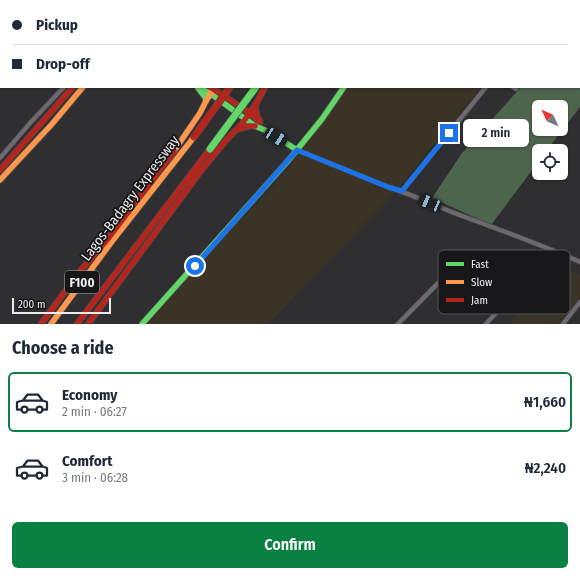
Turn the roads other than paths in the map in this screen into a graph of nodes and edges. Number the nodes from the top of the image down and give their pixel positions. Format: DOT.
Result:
graph roads {
  1 [pos="63,88"];
  2 [pos="72,88"];
  3 [pos="82,88"];
  4 [pos="198,88"];
  5 [pos="229,88"];
  6 [pos="255,88"];
  7 [pos="264,88"];
  8 [pos="340,88"];
  9 [pos="343,88"];
  10 [pos="485,88"];
  11 [pos="213,89"];
  12 [pos="206,101"];
  13 [pos="255,105"];
  14 [pos="248,116"];
  15 [pos="257,124"];
  16 [pos="238,129"];
  17 [pos="296,150"];
  18 [pos="0,158"];
  19 [pos="0,170"];
  20 [pos="0,180"];
  21 [pos="402,191"];
  22 [pos="113,240"];
  23 [pos="553,250"];
  24 [pos="570,258"];
  25 [pos="127,259"];
  26 [pos="580,262"];
  27 [pos="438,284"];
  28 [pos="580,302"];
  29 [pos="495,314"];
  30 [pos="401,323"];
  31 [pos="41,324"];
  32 [pos="47,324"];
  33 [pos="51,324"];
  34 [pos="77,324"];
  35 [pos="83,324"];
  36 [pos="88,324"];
  37 [pos="140,324"];
  38 [pos="486,324"];
  39 [pos="563,324"];
  1 -- 18 [label="street"];
  2 -- 19 [label="main road"];
  3 -- 20 [label="main road"];
  4 -- 12 [label="main road"];
  5 -- 22 [label="main road, Lagos-Badagry Expressway / F100, bridge"];
  6 -- 25 [label="main road, F100, bridge"];
  7 -- 13 [label="main road"];
  8 -- 17 [label="main road"];
  9 -- 17 [label="main road"];
  10 -- 21 [label="street"];
  11 -- 12 [label="main road, Lagos-Badagry Expressway"];
  11 -- 14 [label="main road"];
  12 -- 31 [label="main road, Lagos-Badagry Expressway"];
  13 -- 14 [label="main road"];
  13 -- 15 [label="main road"];
  14 -- 15 [label="main road"];
  14 -- 16 [label="main road"];
  15 -- 16 [label="main road"];
  15 -- 17 [label="main road"];
  16 -- 36 [label="main road"];
  17 -- 21 [label="street"];
  17 -- 37 [label="main road"];
  21 -- 23 [label="street"];
  22 -- 32 [label="main road"];
  22 -- 33 [label="main road, Lagos-Badagry Expressway / F100"];
  24 -- 26 [label="street"];
  25 -- 34 [label="main road, F100"];
  25 -- 35 [label="main road"];
  27 -- 30 [label="street"];
  28 -- 39 [label="street"];
  29 -- 38 [label="street"];
}
